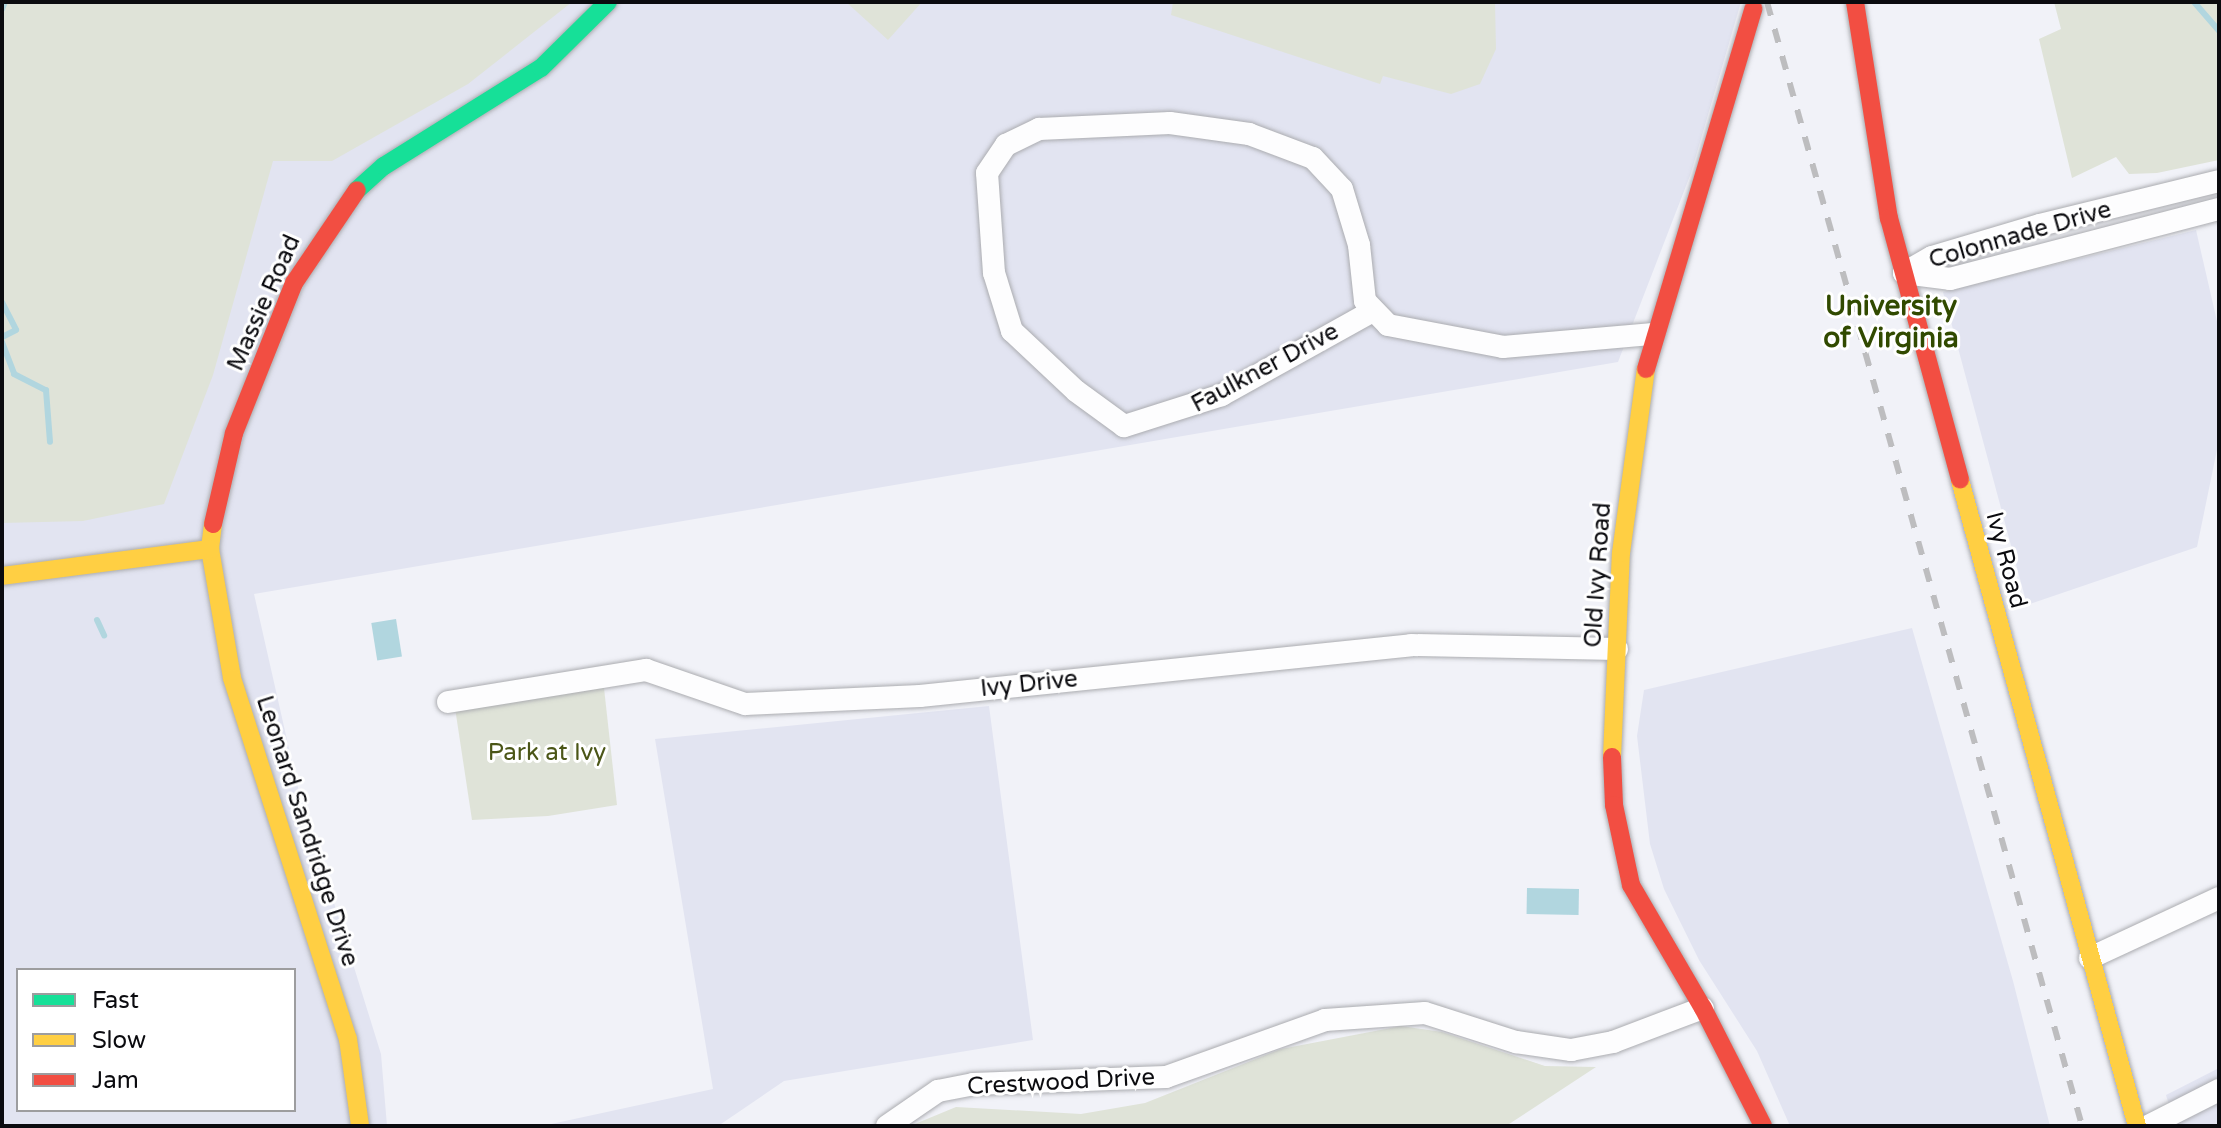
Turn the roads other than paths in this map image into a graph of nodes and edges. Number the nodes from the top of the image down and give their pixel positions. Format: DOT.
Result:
graph roads {
  1 [pos="608,2"];
  2 [pos="1855,2"];
  3 [pos="1753,9"];
  4 [pos="2219,181"];
  5 [pos="2219,209"];
  6 [pos="1904,273"];
  7 [pos="1371,312"];
  8 [pos="1653,334"];
  9 [pos="210,549"];
  10 [pos="2,576"];
  11 [pos="1617,649"];
  12 [pos="448,702"];
  13 [pos="2219,898"];
  14 [pos="2090,958"];
  15 [pos="1703,1008"];
  16 [pos="2219,1090"];
  17 [pos="360,1126"];
  18 [pos="887,1126"];
  19 [pos="1763,1126"];
  20 [pos="2137,1126"];
  21 [pos="2148,1126"];
  1 -- 9 [label="street, Massie Road"];
  2 -- 6 [label="street, Ivy Road"];
  3 -- 8 [label="street, Old Ivy Road"];
  4 -- 6 [label="street, Colonnade Drive"];
  5 -- 6 [label="street, Colonnade Drive"];
  6 -- 14 [label="street, Ivy Road"];
  7 -- 7 [label="street, Faulkner Drive"];
  7 -- 8 [label="street"];
  8 -- 11 [label="street, Old Ivy Road"];
  9 -- 10 [label="street"];
  9 -- 17 [label="street, Leonard Sandridge Drive"];
  11 -- 12 [label="street, Ivy Drive"];
  11 -- 15 [label="street, Old Ivy Road"];
  13 -- 14 [label="street"];
  14 -- 20 [label="street, Ivy Road"];
  15 -- 18 [label="street, Crestwood Drive"];
  15 -- 19 [label="street, Old Ivy Road"];
  16 -- 21 [label="street"];
}
